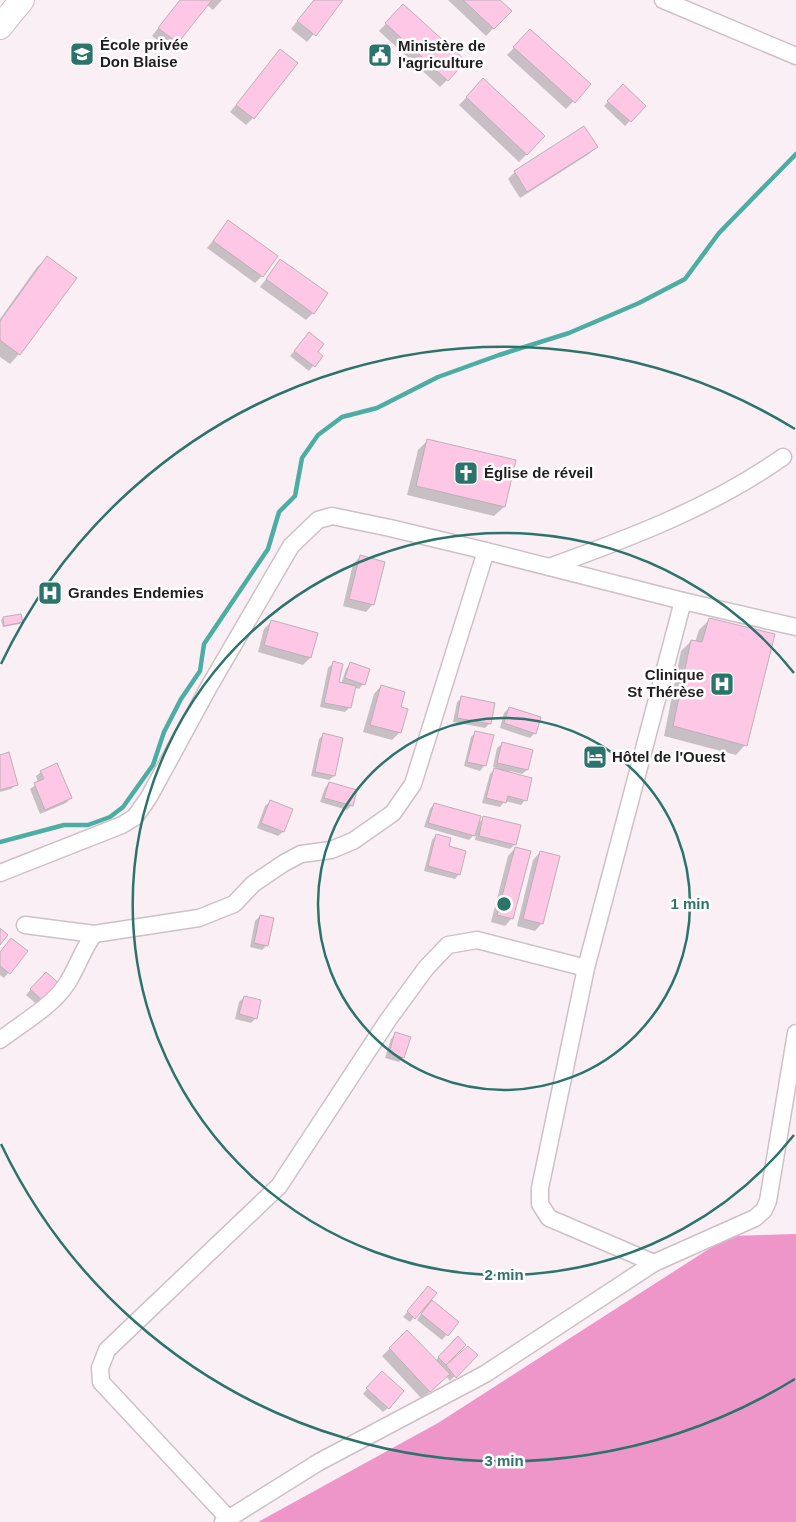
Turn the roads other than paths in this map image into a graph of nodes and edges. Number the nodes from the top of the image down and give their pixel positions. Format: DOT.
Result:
graph roads {
  1 [pos="22,0"];
  2 [pos="663,0"];
  3 [pos="0,27"];
  4 [pos="796,56"];
  5 [pos="783,457"];
  6 [pos="486,551"];
  7 [pos="549,567"];
  8 [pos="683,601"];
  9 [pos="796,627"];
  10 [pos="0,873"];
  11 [pos="25,925"];
  12 [pos="94,934"];
  13 [pos="586,968"];
  14 [pos="796,1033"];
  15 [pos="0,1040"];
  16 [pos="654,1263"];
  17 [pos="226,1520"];
  1 -- 3 [label="main road"];
  2 -- 4 [label="street"];
  5 -- 7 [label="street"];
  6 -- 7 [label="street"];
  6 -- 10 [label="street"];
  6 -- 12 [label="street"];
  7 -- 8 [label="street"];
  8 -- 9 [label="street"];
  8 -- 13 [label="street"];
  11 -- 12 [label="street"];
  12 -- 15 [label="street"];
  13 -- 16 [label="street"];
  13 -- 17 [label="street"];
  14 -- 16 [label="street"];
  16 -- 17 [label="street"];
}
